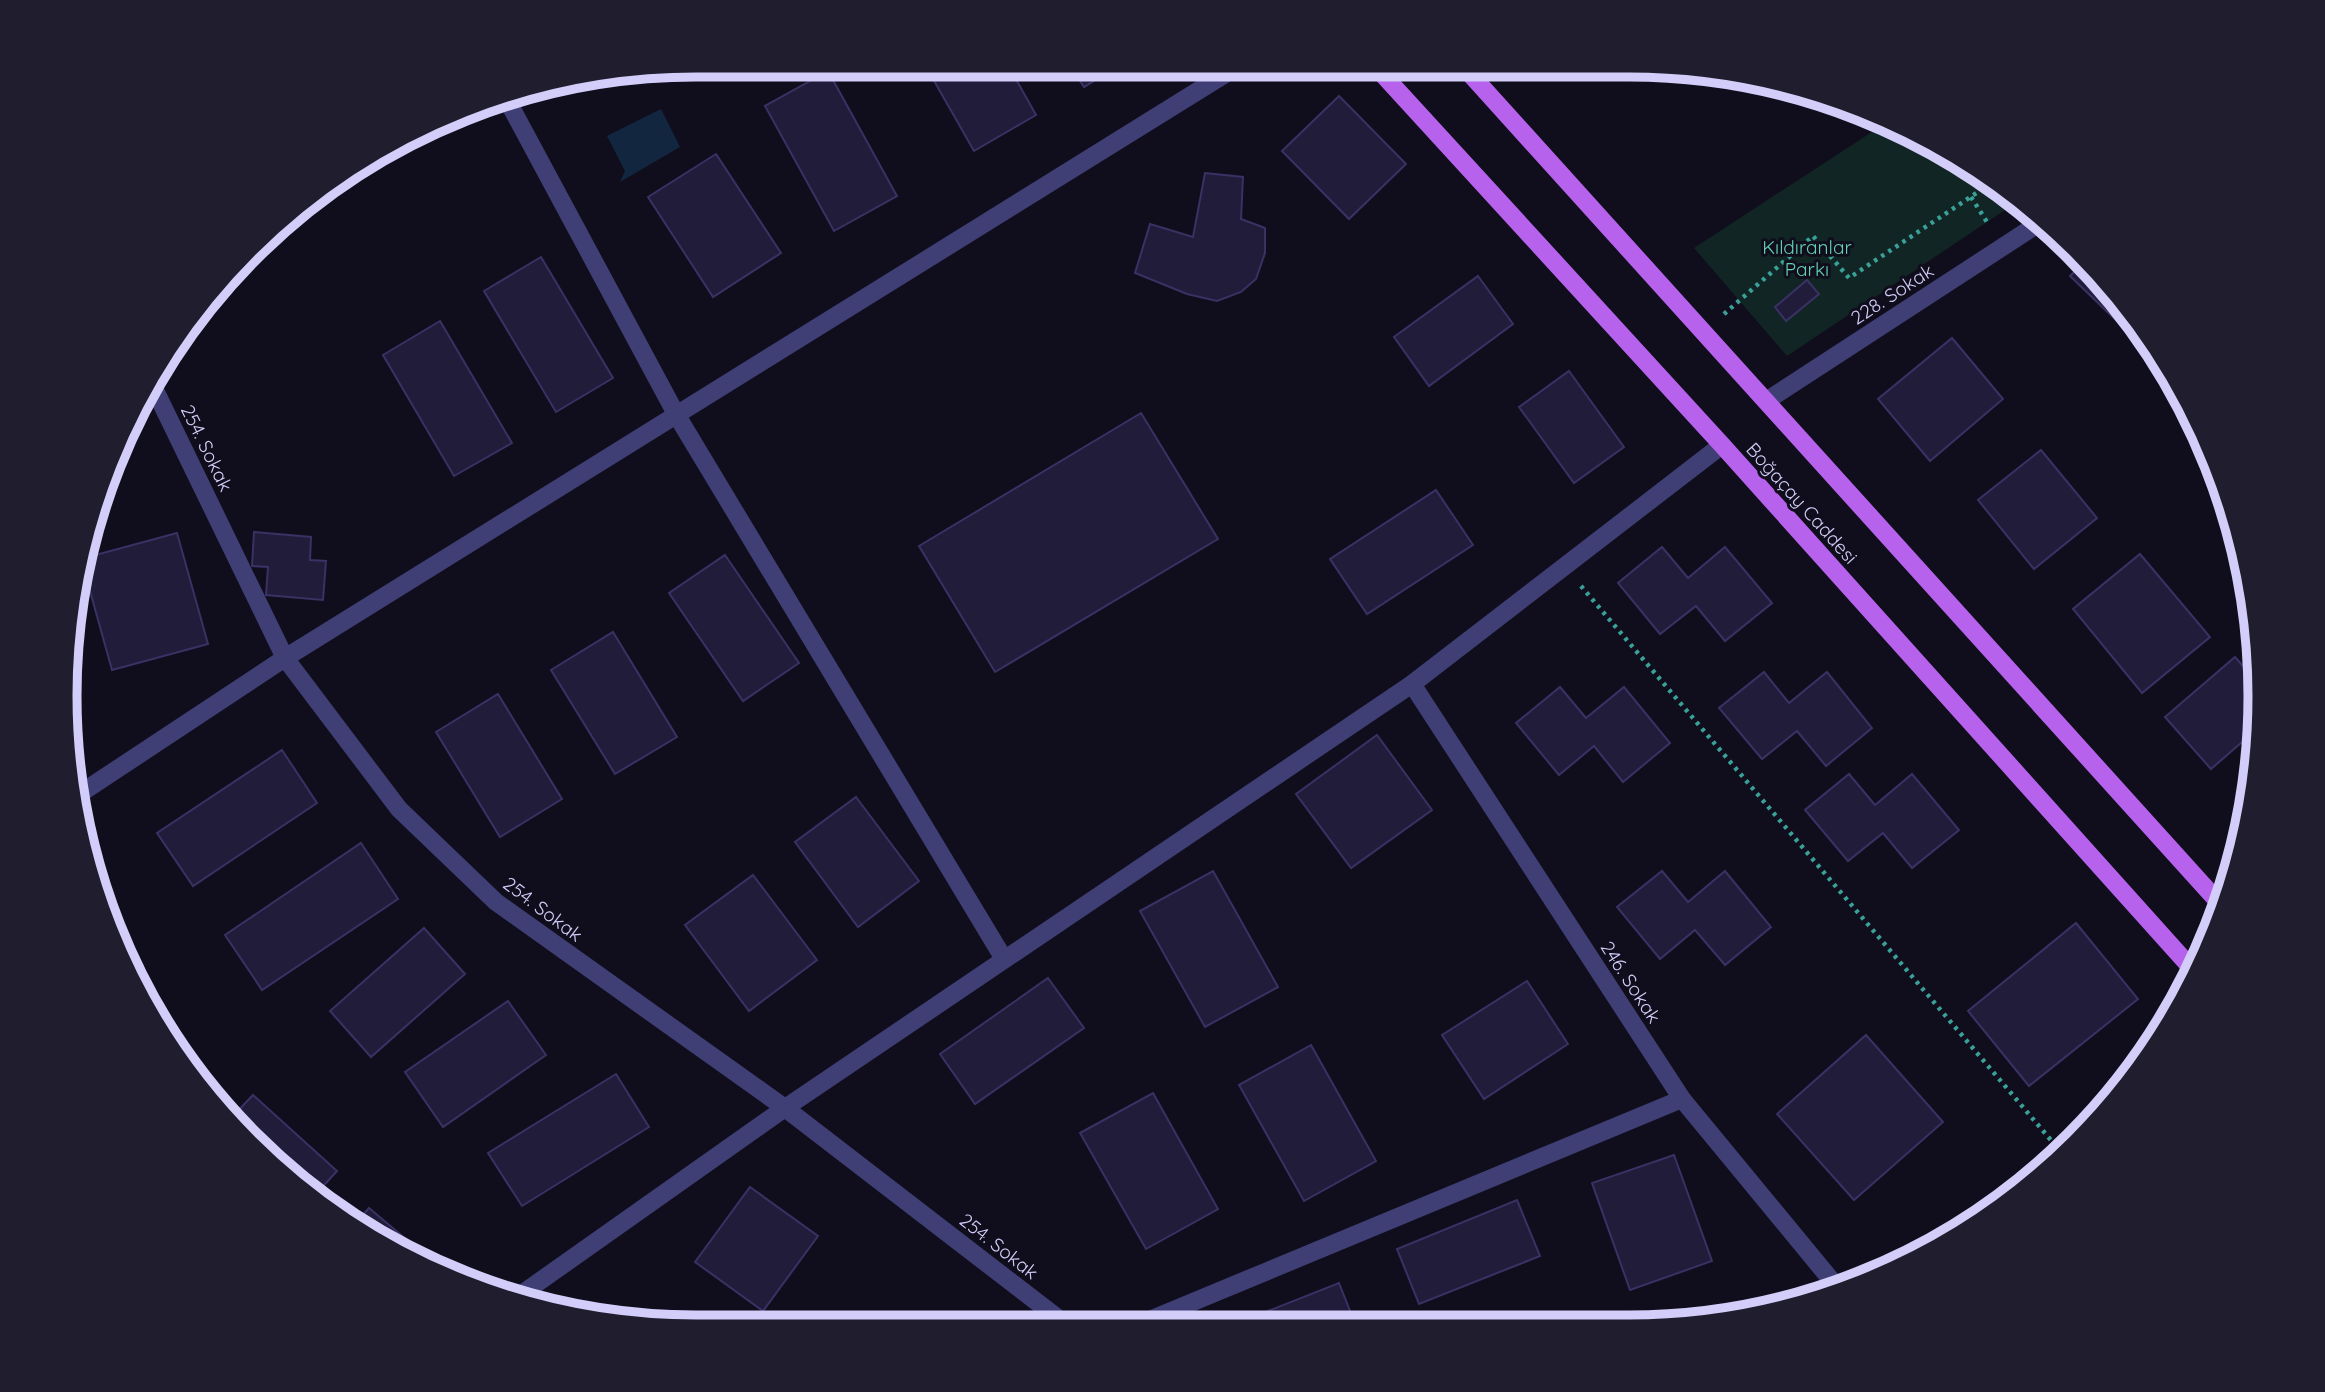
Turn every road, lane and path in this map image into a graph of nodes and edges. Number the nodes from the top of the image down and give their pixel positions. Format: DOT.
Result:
graph roads {
  1 [pos="1219,77"];
  2 [pos="1385,77"];
  3 [pos="1473,77"];
  4 [pos="510,106"];
  5 [pos="1983,189"];
  6 [pos="1971,197"];
  7 [pos="1987,222"];
  8 [pos="2033,227"];
  9 [pos="1721,316"];
  10 [pos="156,393"];
  11 [pos="1766,401"];
  12 [pos="676,414"];
  13 [pos="1722,445"];
  14 [pos="1565,566"];
  15 [pos="285,658"];
  16 [pos="1412,684"];
  17 [pos="84,791"];
  18 [pos="2214,897"];
  19 [pos="1004,959"];
  20 [pos="2187,963"];
  21 [pos="1682,1099"];
  22 [pos="785,1108"];
  23 [pos="2055,1145"];
  24 [pos="1832,1281"];
  25 [pos="526,1291"];
  26 [pos="1054,1315"];
  27 [pos="1162,1315"];
  1 -- 12 [label="street"];
  2 -- 13 [label="main road, Boğaçay Caddesi"];
  3 -- 11 [label="main road"];
  4 -- 12 [label="street"];
  5 -- 6 [label="path"];
  6 -- 7 [label="path"];
  6 -- 9 [label="path"];
  8 -- 11 [label="street, 228. Sokak"];
  10 -- 15 [label="street, 254. Sokak"];
  11 -- 18 [label="main road"];
  12 -- 15 [label="street"];
  12 -- 19 [label="street"];
  13 -- 14 [label="street"];
  13 -- 20 [label="main road, Boğaçay Caddesi"];
  14 -- 16 [label="street"];
  14 -- 23 [label="path"];
  15 -- 17 [label="street"];
  15 -- 22 [label="street, 254. Sokak"];
  16 -- 19 [label="street"];
  16 -- 21 [label="street, 246. Sokak"];
  19 -- 22 [label="street"];
  21 -- 24 [label="street, 246. Sokak"];
  21 -- 27 [label="street"];
  22 -- 25 [label="street"];
  22 -- 26 [label="street, 254. Sokak"];
}
